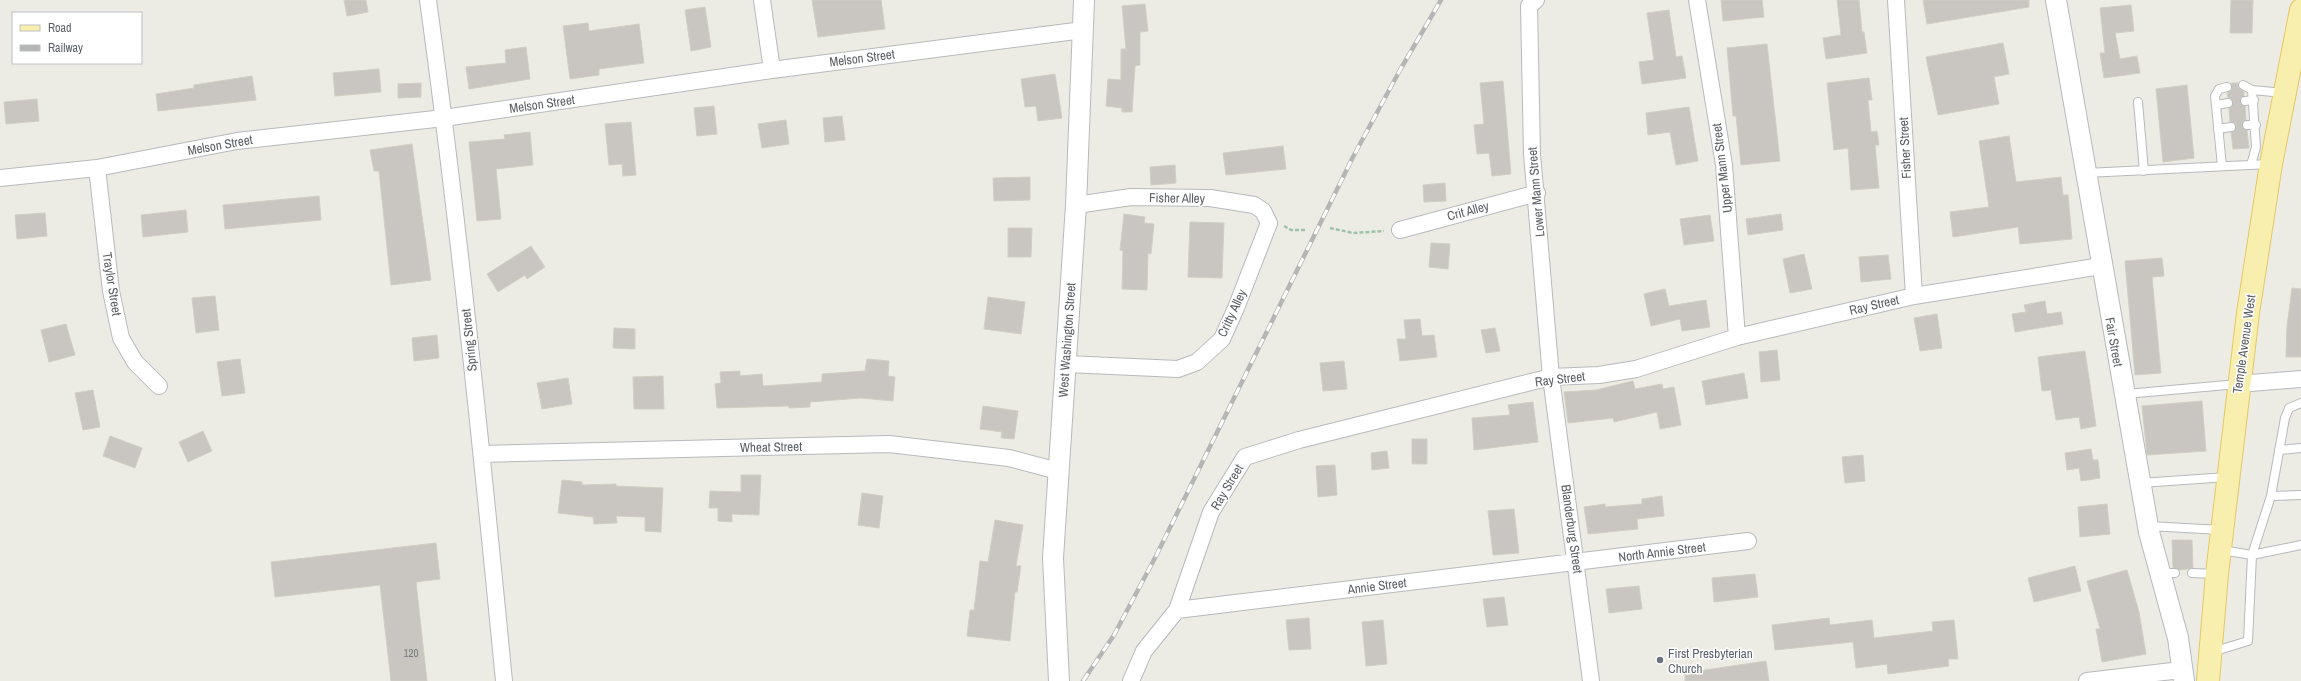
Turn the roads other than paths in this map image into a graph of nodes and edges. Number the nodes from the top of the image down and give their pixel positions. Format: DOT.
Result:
graph roads {
  1 [pos="428,0"];
  2 [pos="762,0"];
  3 [pos="1084,0"];
  4 [pos="1697,0"];
  5 [pos="1896,0"];
  6 [pos="2056,0"];
  7 [pos="1532,3"];
  8 [pos="2301,10"];
  9 [pos="1083,30"];
  10 [pos="772,70"];
  11 [pos="2243,85"];
  12 [pos="2227,87"];
  13 [pos="2252,90"];
  14 [pos="2285,93"];
  15 [pos="2254,100"];
  16 [pos="2244,101"];
  17 [pos="2138,102"];
  18 [pos="2228,103"];
  19 [pos="2216,105"];
  20 [pos="444,118"];
  21 [pos="2256,124"];
  22 [pos="2247,125"];
  23 [pos="2231,127"];
  24 [pos="2218,129"];
  25 [pos="2261,164"];
  26 [pos="2222,166"];
  27 [pos="97,168"];
  28 [pos="2144,171"];
  29 [pos="2085,174"];
  30 [pos="0,178"];
  31 [pos="1537,193"];
  32 [pos="1076,205"];
  33 [pos="1269,223"];
  34 [pos="1400,230"];
  35 [pos="2101,266"];
  36 [pos="1914,296"];
  37 [pos="1737,337"];
  38 [pos="1066,364"];
  39 [pos="1551,377"];
  40 [pos="2301,379"];
  41 [pos="2238,384"];
  42 [pos="159,386"];
  43 [pos="2123,394"];
  44 [pos="2301,403"];
  45 [pos="2301,448"];
  46 [pos="2280,450"];
  47 [pos="482,454"];
  48 [pos="1058,471"];
  49 [pos="2228,476"];
  50 [pos="2140,483"];
  51 [pos="2301,495"];
  52 [pos="2271,496"];
  53 [pos="2148,526"];
  54 [pos="2221,540"];
  55 [pos="1748,541"];
  56 [pos="2301,545"];
  57 [pos="2252,555"];
  58 [pos="1576,563"];
  59 [pos="2192,573"];
  60 [pos="2217,574"];
  61 [pos="1177,610"];
  62 [pos="2210,653"];
  63 [pos="2182,676"];
  64 [pos="504,681"];
  65 [pos="1059,681"];
  66 [pos="1131,681"];
  67 [pos="1591,681"];
  68 [pos="2087,681"];
  69 [pos="2208,681"];
  1 -- 20 [label="street, Spring Street"];
  2 -- 10 [label="street"];
  3 -- 9 [label="street, West Washington Street"];
  4 -- 37 [label="street, Upper Mann Street"];
  5 -- 36 [label="street, Fisher Street"];
  6 -- 29 [label="street, Fair Street"];
  7 -- 31 [label="street, Lower Mann Street"];
  8 -- 14 [label="main road, Temple Avenue West"];
  9 -- 10 [label="street, Melson Street"];
  9 -- 32 [label="street, West Washington Street"];
  10 -- 20 [label="street, Melson Street"];
  11 -- 13 [label="lane"];
  12 -- 19 [label="lane"];
  13 -- 14 [label="lane"];
  13 -- 15 [label="lane"];
  14 -- 25 [label="main road, Temple Avenue West"];
  15 -- 16 [label="lane"];
  15 -- 21 [label="lane"];
  17 -- 28 [label="lane"];
  18 -- 19 [label="lane"];
  19 -- 24 [label="lane"];
  20 -- 27 [label="street, Melson Street"];
  20 -- 47 [label="street, Spring Street"];
  21 -- 22 [label="lane"];
  21 -- 25 [label="lane"];
  23 -- 24 [label="lane"];
  24 -- 26 [label="lane"];
  25 -- 26 [label="lane"];
  25 -- 41 [label="main road, Temple Avenue West"];
  26 -- 28 [label="lane"];
  27 -- 30 [label="street, Melson Street"];
  27 -- 42 [label="street, Traylor Street"];
  28 -- 29 [label="lane"];
  29 -- 35 [label="street, Fair Street"];
  31 -- 34 [label="street, Crit Alley"];
  31 -- 39 [label="street, Lower Mann Street"];
  32 -- 33 [label="street, Fisher Alley"];
  32 -- 38 [label="street, West Washington Street"];
  33 -- 38 [label="street, Critty Alley"];
  35 -- 36 [label="street, Ray Street"];
  35 -- 43 [label="street, Fair Street"];
  36 -- 37 [label="street, Ray Street"];
  37 -- 39 [label="street, Ray Street"];
  38 -- 48 [label="street, West Washington Street"];
  39 -- 58 [label="street, Blanderburg Street"];
  39 -- 61 [label="street, Ray Street"];
  40 -- 41 [label="street"];
  41 -- 43 [label="lane"];
  41 -- 49 [label="main road, Temple Avenue West"];
  43 -- 50 [label="street, Fair Street"];
  44 -- 46 [label="lane"];
  45 -- 46 [label="lane"];
  46 -- 52 [label="lane"];
  47 -- 48 [label="street, Wheat Street"];
  47 -- 64 [label="street, Spring Street"];
  48 -- 65 [label="street, West Washington Street"];
  49 -- 50 [label="lane"];
  49 -- 54 [label="main road, Temple Avenue West"];
  50 -- 53 [label="street, Fair Street"];
  51 -- 52 [label="lane"];
  52 -- 57 [label="lane"];
  53 -- 54 [label="lane"];
  53 -- 63 [label="street, Fair Street"];
  54 -- 57 [label="lane"];
  54 -- 60 [label="main road, Temple Avenue West"];
  55 -- 58 [label="street, North Annie Street"];
  56 -- 57 [label="lane"];
  57 -- 62 [label="lane"];
  58 -- 61 [label="street, Annie Street"];
  58 -- 67 [label="street, Blanderburg Street"];
  59 -- 60 [label="lane"];
  60 -- 62 [label="main road, Temple Avenue West"];
  61 -- 66 [label="street, Ray Street"];
  62 -- 69 [label="main road, Temple Avenue West"];
  63 -- 68 [label="street"];
}
